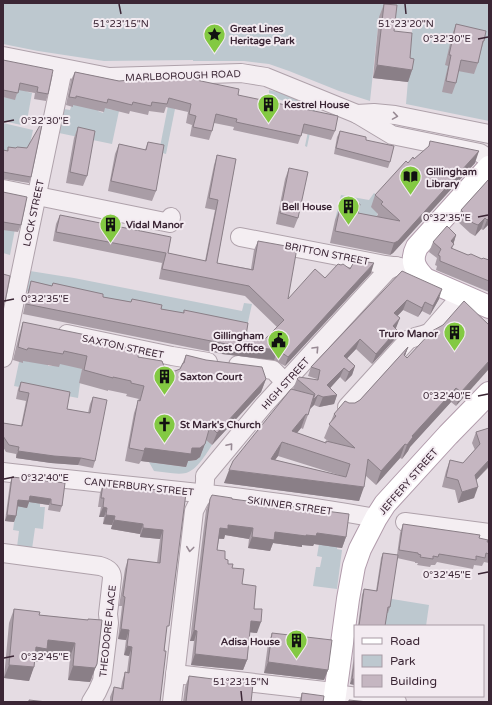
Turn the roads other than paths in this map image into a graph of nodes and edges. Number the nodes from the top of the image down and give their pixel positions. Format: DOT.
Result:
graph roads {
  1 [pos="3,56"];
  2 [pos="63,69"];
  3 [pos="357,114"];
  4 [pos="484,133"];
  5 [pos="482,155"];
  6 [pos="489,167"];
  7 [pos="3,189"];
  8 [pos="37,196"];
  9 [pos="171,217"];
  10 [pos="240,237"];
  11 [pos="405,266"];
  12 [pos="462,295"];
  13 [pos="489,306"];
  14 [pos="12,323"];
  15 [pos="47,330"];
  16 [pos="172,356"];
  17 [pos="3,358"];
  18 [pos="168,374"];
  19 [pos="282,384"];
  20 [pos="489,393"];
  21 [pos="347,407"];
  22 [pos="3,472"];
  23 [pos="204,485"];
  24 [pos="376,518"];
  25 [pos="405,522"];
  26 [pos="489,533"];
  27 [pos="3,554"];
  28 [pos="175,674"];
  29 [pos="334,698"];
  30 [pos="91,702"];
  31 [pos="172,702"];
  32 [pos="396,702"];
  1 -- 2 [label="street, MARLBOROUGH ROAD"];
  2 -- 3 [label="street, MARLBOROUGH ROAD"];
  2 -- 8 [label="street, LOCK STREET"];
  3 -- 4 [label="street, MARLBOROUGH ROAD, one-way"];
  3 -- 5 [label="street, MARLBOROUGH ROAD"];
  4 -- 5 [label="street, MARLBOROUGH ROAD"];
  6 -- 11 [label="main road"];
  7 -- 8 [label="street"];
  8 -- 9 [label="street"];
  8 -- 14 [label="street, LOCK STREET"];
  10 -- 11 [label="street, BRITTON STREET"];
  11 -- 12 [label="main road"];
  19 -- 11 [label="street, HIGH STREET, one-way"];
  12 -- 13 [label="main road"];
  12 -- 21 [label="street"];
  14 -- 17 [label="street, LOCK STREET"];
  15 -- 16 [label="street, SAXTON STREET"];
  16 -- 18 [label="street, SAXTON STREET"];
  16 -- 19 [label="street, SAXTON STREET"];
  23 -- 19 [label="street, HIGH STREET, one-way"];
  20 -- 24 [label="main road, JEFFERY STREET"];
  22 -- 23 [label="street, CANTERBURY STREET"];
  23 -- 24 [label="street, SKINNER STREET"];
  23 -- 28 [label="street, HIGH STREET, one-way"];
  24 -- 29 [label="main road, JEFFERY STREET"];
  25 -- 26 [label="street"];
  27 -- 30 [label="street, THEODORE PLACE"];
  28 -- 29 [label="street"];
  28 -- 31 [label="street, HIGH STREET"];
  29 -- 32 [label="street"];
}
